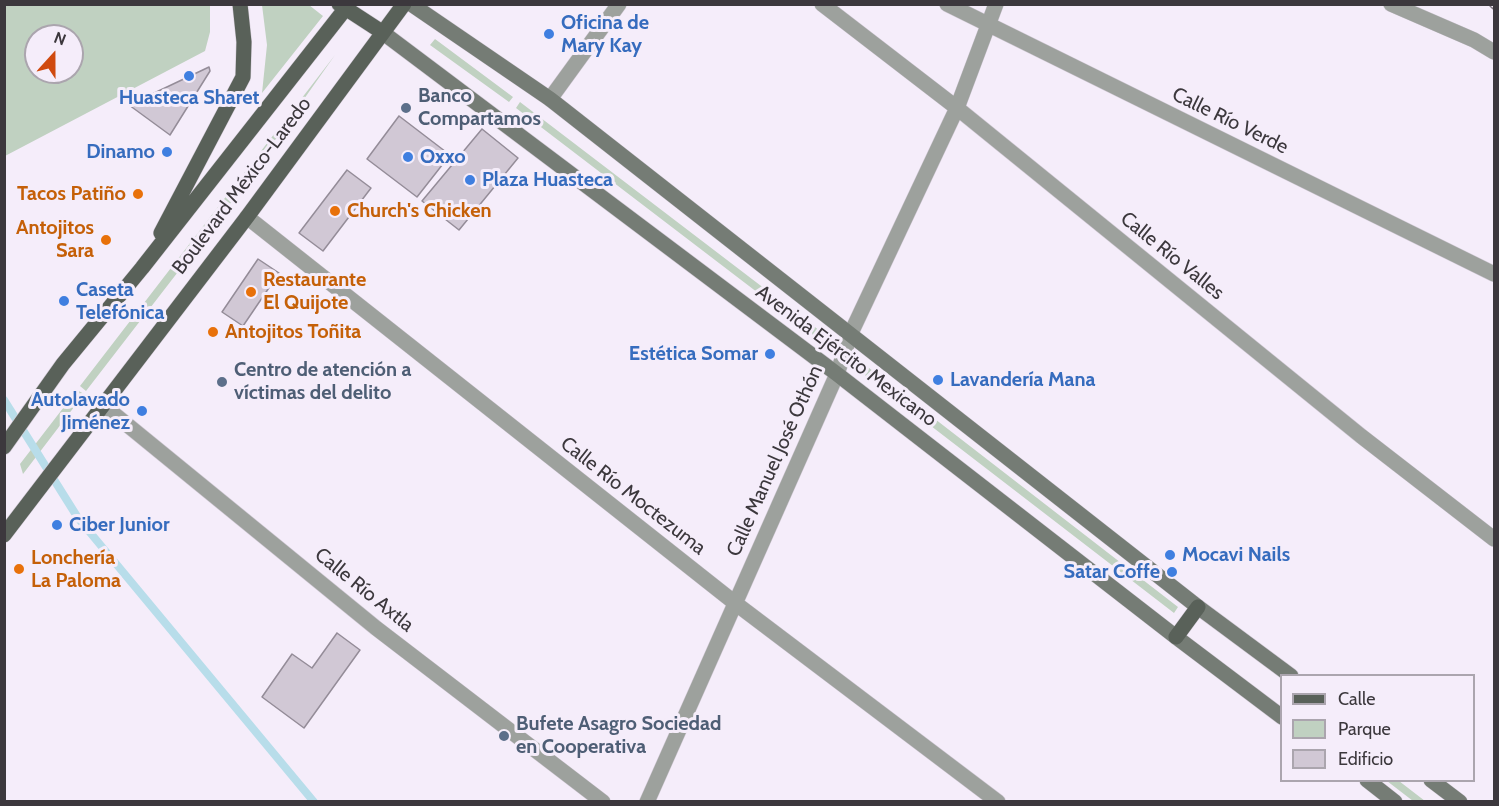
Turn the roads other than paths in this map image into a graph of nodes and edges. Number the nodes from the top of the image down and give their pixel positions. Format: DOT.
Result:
graph roads {
  1 [pos="240,4"];
  2 [pos="404,4"];
  3 [pos="411,4"];
  4 [pos="619,4"];
  5 [pos="822,4"];
  6 [pos="947,4"];
  7 [pos="996,4"];
  8 [pos="1391,4"];
  9 [pos="344,6"];
  10 [pos="988,26"];
  11 [pos="382,32"];
  12 [pos="1494,52"];
  13 [pos="550,99"];
  14 [pos="957,108"];
  15 [pos="247,217"];
  16 [pos="142,268"];
  17 [pos="1494,274"];
  18 [pos="851,333"];
  19 [pos="837,374"];
  20 [pos="103,405"];
  21 [pos="4,447"];
  22 [pos="4,535"];
  23 [pos="1494,539"];
  24 [pos="735,603"];
  25 [pos="1198,607"];
  26 [pos="1176,637"];
  27 [pos="1290,674"];
  28 [pos="1280,716"];
  29 [pos="1370,782"];
  30 [pos="1434,782"];
  31 [pos="603,801"];
  32 [pos="647,801"];
  33 [pos="998,801"];
  34 [pos="1395,801"];
  35 [pos="1460,801"];
  1 -- 16 [label="main road"];
  2 -- 11 [label="main road, Boulevard México-Laredo"];
  3 -- 13 [label="main road, Avenida Ejército Mexicano"];
  4 -- 13 [label="street"];
  5 -- 14 [label="street, Calle Río Valles"];
  6 -- 10 [label="street, Calle Río Verde"];
  7 -- 10 [label="street, Calle Manuel José Othón"];
  8 -- 12 [label="street"];
  9 -- 11 [label="main road"];
  9 -- 16 [label="main road, Boulevard México-Laredo"];
  10 -- 14 [label="street, Calle Manuel José Othón"];
  10 -- 17 [label="street, Calle Río Verde"];
  11 -- 15 [label="main road, Boulevard México-Laredo"];
  11 -- 19 [label="main road, Avenida Ejército Mexicano"];
  13 -- 18 [label="main road, Avenida Ejército Mexicano"];
  14 -- 18 [label="street, Calle Manuel José Othón"];
  14 -- 23 [label="street, Calle Río Valles"];
  15 -- 20 [label="main road, Boulevard México-Laredo"];
  15 -- 24 [label="street, Calle Río Moctezuma"];
  16 -- 21 [label="main road, Boulevard México-Laredo"];
  18 -- 19 [label="street, Calle Manuel José Othón"];
  18 -- 25 [label="main road, Avenida Ejército Mexicano"];
  19 -- 24 [label="street, Calle Manuel José Othón"];
  19 -- 26 [label="main road, Avenida Ejército Mexicano"];
  20 -- 22 [label="main road, Boulevard México-Laredo"];
  20 -- 31 [label="street, Calle Río Axtla"];
  24 -- 32 [label="street, Calle Manuel José Othón"];
  24 -- 33 [label="street, Calle Río Moctezuma"];
  25 -- 26 [label="main road"];
  25 -- 27 [label="main road, Avenida Ejército Mexicano"];
  26 -- 28 [label="main road, Avenida Ejército Mexicano"];
  29 -- 34 [label="main road"];
  30 -- 35 [label="main road"];
}
